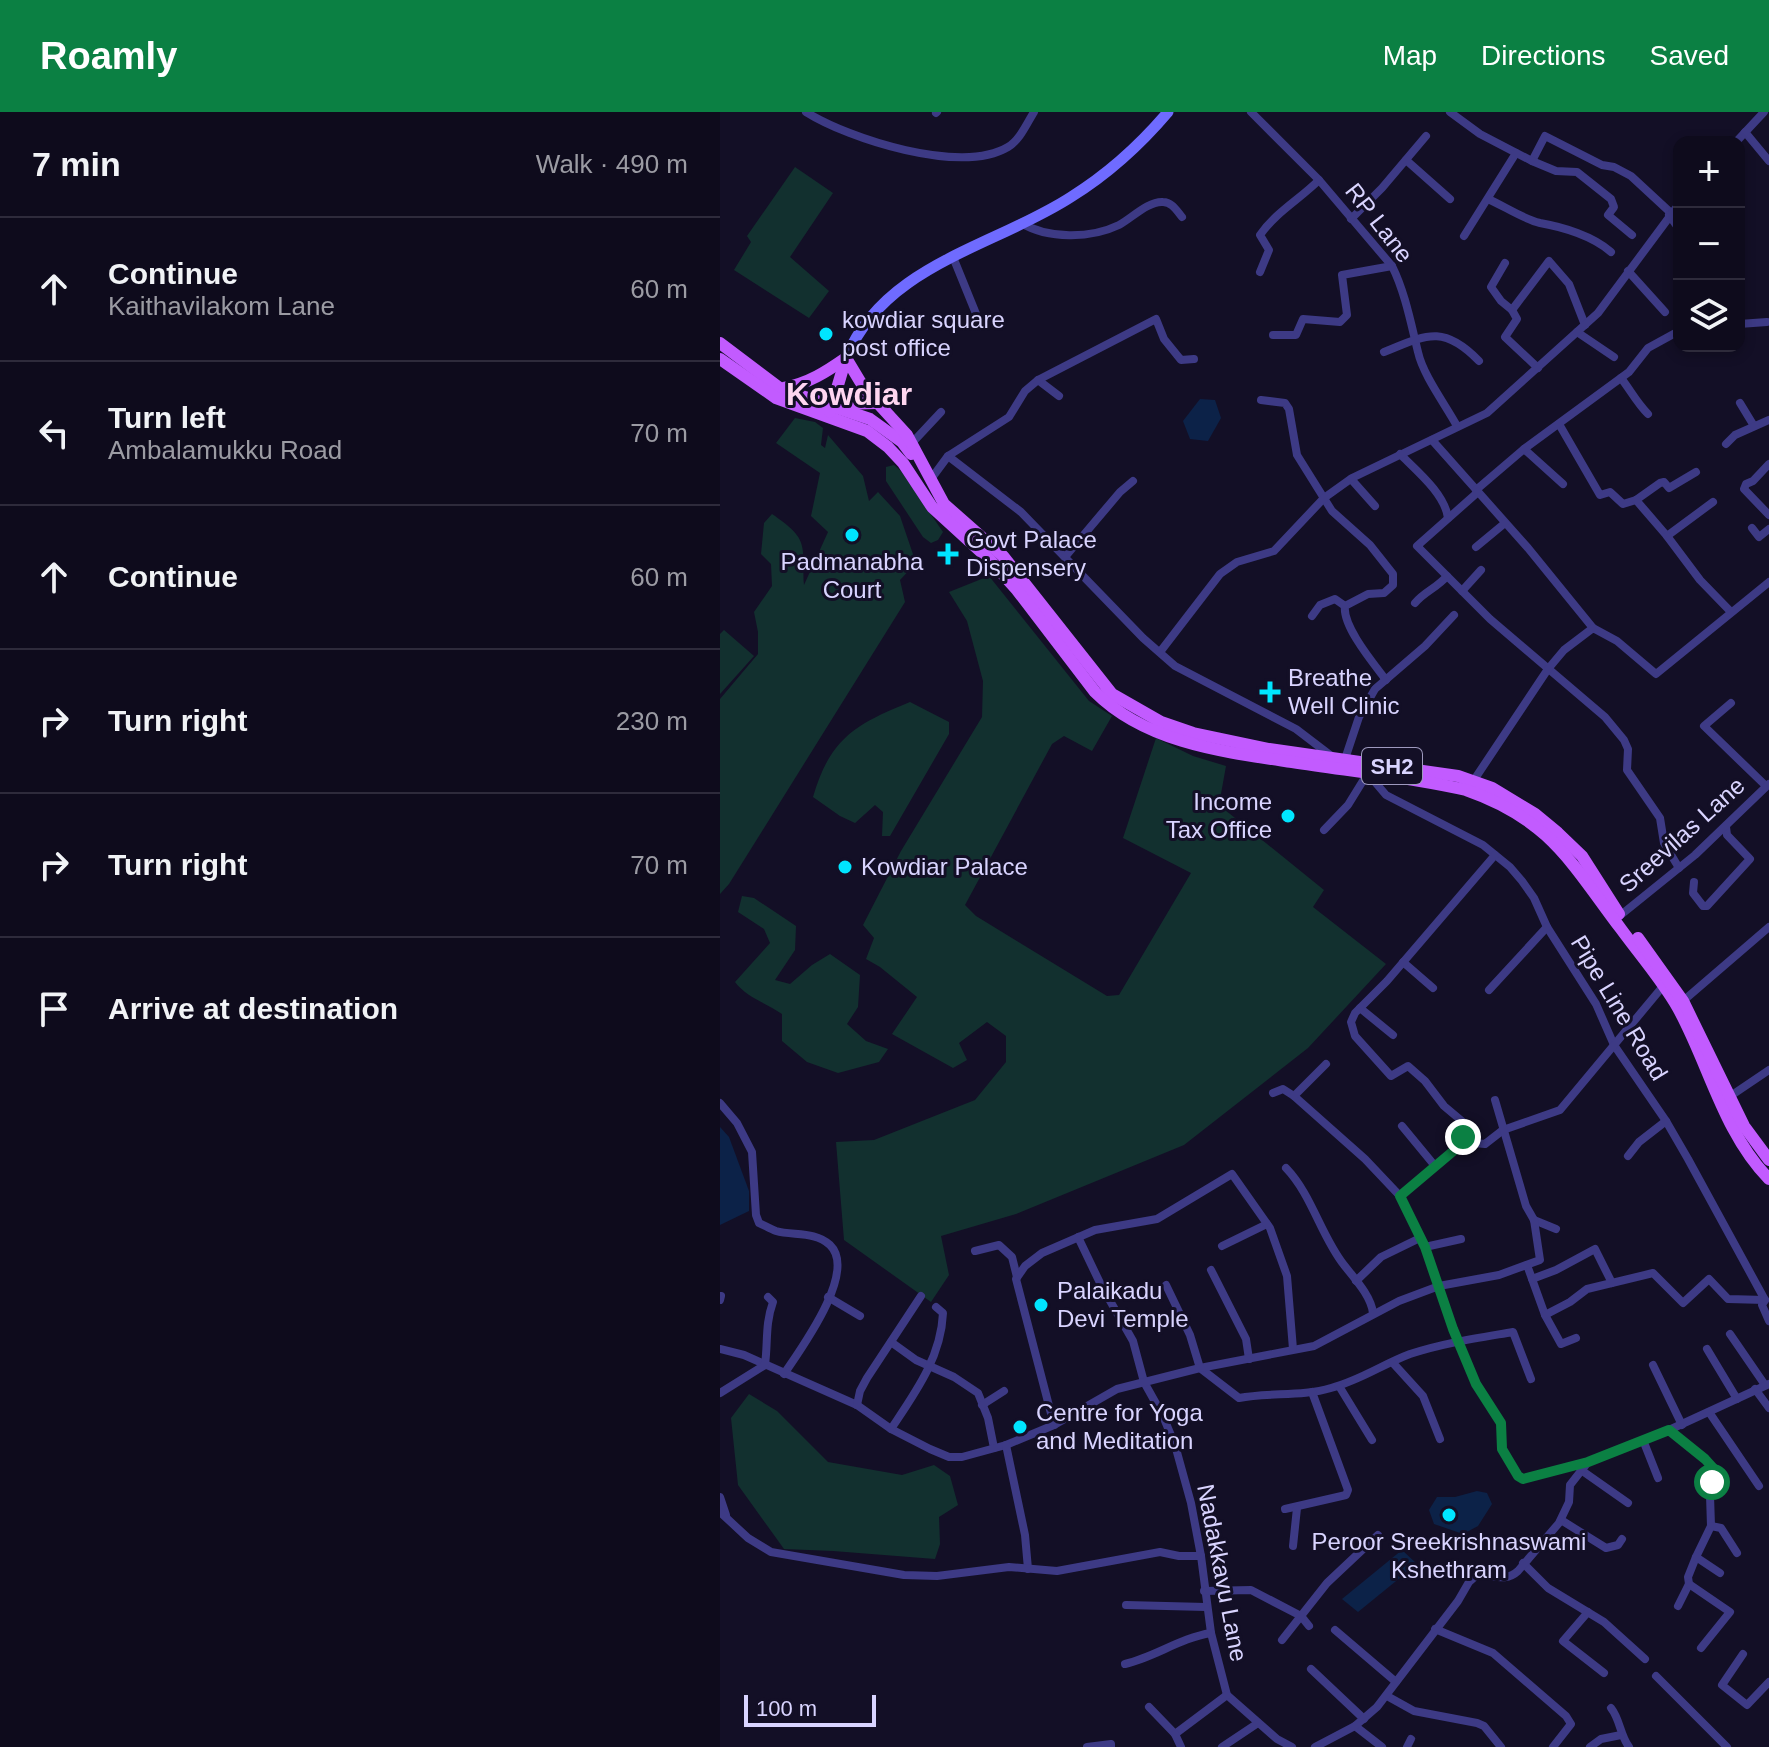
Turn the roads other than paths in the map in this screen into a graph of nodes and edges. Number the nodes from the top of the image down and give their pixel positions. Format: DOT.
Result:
graph roads {
  1 [pos="806,112"];
  2 [pos="1034,112"];
  3 [pos="1168,112"];
  4 [pos="1251,112"];
  5 [pos="1450,112"];
  6 [pos="1764,112"];
  7 [pos="1745,132"];
  8 [pos="1426,136"];
  9 [pos="1741,136"];
  10 [pos="1516,153"];
  11 [pos="1406,160"];
  12 [pos="1532,161"];
  13 [pos="1769,161"];
  14 [pos="1319,180"];
  15 [pos="1450,199"];
  16 [pos="1488,199"];
  17 [pos="1675,208"];
  18 [pos="1670,214"];
  19 [pos="1182,217"];
  20 [pos="1351,219"];
  21 [pos="1673,219"];
  22 [pos="1021,223"];
  23 [pos="1632,235"];
  24 [pos="1464,236"];
  25 [pos="1611,252"];
  26 [pos="953,257"];
  27 [pos="1505,263"];
  28 [pos="1392,266"];
  29 [pos="1628,271"];
  30 [pos="1260,272"];
  31 [pos="1512,310"];
  32 [pos="1665,312"];
  33 [pos="1745,324"];
  34 [pos="1768,324"];
  35 [pos="1585,325"];
  36 [pos="981,326"];
  37 [pos="1577,332"];
  38 [pos="1673,334"];
  39 [pos="1273,335"];
  40 [pos="1417,339"];
  41 [pos="720,343"];
  42 [pos="1384,352"];
  43 [pos="1614,357"];
  44 [pos="846,358"];
  45 [pos="720,359"];
  46 [pos="1194,359"];
  47 [pos="1479,361"];
  48 [pos="1538,368"];
  49 [pos="1621,378"];
  50 [pos="1038,380"];
  51 [pos="781,389"];
  52 [pos="1059,396"];
  53 [pos="1261,400"];
  54 [pos="877,403"];
  55 [pos="1740,403"];
  56 [pos="830,411"];
  57 [pos="941,412"];
  58 [pos="1648,414"];
  59 [pos="1769,420"];
  60 [pos="1559,424"];
  61 [pos="1457,426"];
  62 [pos="1754,426"];
  63 [pos="1432,440"];
  64 [pos="912,443"];
  65 [pos="1726,444"];
  66 [pos="1524,449"];
  67 [pos="1400,454"];
  68 [pos="948,456"];
  69 [pos="1769,464"];
  70 [pos="1696,472"];
  71 [pos="931,479"];
  72 [pos="1351,479"];
  73 [pos="1133,481"];
  74 [pos="1563,484"];
  75 [pos="1477,491"];
  76 [pos="1324,498"];
  77 [pos="1636,500"];
  78 [pos="1713,502"];
  79 [pos="1375,506"];
  80 [pos="1769,515"];
  81 [pos="1448,518"];
  82 [pos="1505,523"];
  83 [pos="1752,528"];
  84 [pos="1769,529"];
  85 [pos="1667,536"];
  86 [pos="1476,547"];
  87 [pos="1065,557"];
  88 [pos="1481,570"];
  89 [pos="1447,576"];
  90 [pos="1769,582"];
  91 [pos="1462,591"];
  92 [pos="1415,603"];
  93 [pos="1345,606"];
  94 [pos="1731,612"];
  95 [pos="1454,615"];
  96 [pos="1312,616"];
  97 [pos="1593,628"];
  98 [pos="1160,652"];
  99 [pos="1548,669"];
  100 [pos="1386,680"];
  101 [pos="1731,703"];
  102 [pos="1336,761"];
  103 [pos="1369,769"];
  104 [pos="1471,785"];
  105 [pos="1768,785"];
  106 [pos="1726,827"];
  107 [pos="1324,830"];
  108 [pos="1495,855"];
  109 [pos="1679,868"];
  110 [pos="1694,882"];
  111 [pos="1617,918"];
  112 [pos="1547,927"];
  113 [pos="1769,927"];
  114 [pos="1403,962"];
  115 [pos="1666,983"];
  116 [pos="1433,988"];
  117 [pos="1489,990"];
  118 [pos="1683,1001"];
  119 [pos="1360,1008"];
  120 [pos="1393,1035"];
  121 [pos="1614,1045"];
  122 [pos="1326,1064"];
  123 [pos="1769,1070"];
  124 [pos="1273,1093"];
  125 [pos="1294,1096"];
  126 [pos="1729,1097"];
  127 [pos="1495,1100"];
  128 [pos="720,1103"];
  129 [pos="1666,1121"];
  130 [pos="1402,1126"];
  131 [pos="1503,1130"];
  132 [pos="1464,1142"];
  133 [pos="1628,1156"];
  134 [pos="1769,1160"];
  135 [pos="1435,1166"];
  136 [pos="1286,1168"];
  137 [pos="1769,1179"];
  138 [pos="1400,1196"];
  139 [pos="1534,1220"];
  140 [pos="1267,1224"];
  141 [pos="1556,1229"];
  142 [pos="1078,1237"];
  143 [pos="1420,1238"];
  144 [pos="1461,1239"];
  145 [pos="1222,1246"];
  146 [pos="1425,1247"];
  147 [pos="975,1251"];
  148 [pos="1527,1265"];
  149 [pos="1211,1270"];
  150 [pos="1017,1277"];
  151 [pos="1532,1279"];
  152 [pos="1356,1281"];
  153 [pos="1612,1283"];
  154 [pos="1166,1285"];
  155 [pos="1439,1286"];
  156 [pos="921,1296"];
  157 [pos="768,1297"];
  158 [pos="828,1297"];
  159 [pos="1765,1300"];
  160 [pos="936,1307"];
  161 [pos="1373,1313"];
  162 [pos="1545,1315"];
  163 [pos="860,1316"];
  164 [pos="1769,1321"];
  165 [pos="1730,1334"];
  166 [pos="1576,1338"];
  167 [pos="1458,1341"];
  168 [pos="891,1342"];
  169 [pos="720,1349"];
  170 [pos="1293,1349"];
  171 [pos="1707,1349"];
  172 [pos="1249,1359"];
  173 [pos="1393,1363"];
  174 [pos="765,1365"];
  175 [pos="1653,1365"];
  176 [pos="930,1368"];
  177 [pos="1200,1368"];
  178 [pos="784,1374"];
  179 [pos="1531,1379"];
  180 [pos="1144,1382"];
  181 [pos="1767,1385"];
  182 [pos="1339,1386"];
  183 [pos="1755,1389"];
  184 [pos="1004,1391"];
  185 [pos="1312,1392"];
  186 [pos="720,1393"];
  187 [pos="1737,1399"];
  188 [pos="857,1405"];
  189 [pos="982,1405"];
  190 [pos="1769,1408"];
  191 [pos="1709,1412"];
  192 [pos="1054,1425"];
  193 [pos="1682,1425"];
  194 [pos="891,1429"];
  195 [pos="1669,1430"];
  196 [pos="1440,1439"];
  197 [pos="1372,1440"];
  198 [pos="1643,1440"];
  199 [pos="1006,1445"];
  200 [pos="994,1448"];
  201 [pos="1588,1462"];
  202 [pos="1581,1470"];
  203 [pos="1658,1478"];
  204 [pos="1759,1486"];
  205 [pos="720,1497"];
  206 [pos="1628,1503"];
  207 [pos="1297,1508"];
  208 [pos="1285,1509"];
  209 [pos="723,1514"];
  210 [pos="1561,1520"];
  211 [pos="1711,1526"];
  212 [pos="1378,1535"];
  213 [pos="1622,1539"];
  214 [pos="1293,1546"];
  215 [pos="1737,1553"];
  216 [pos="1201,1556"];
  217 [pos="1696,1557"];
  218 [pos="1523,1563"];
  219 [pos="1028,1569"];
  220 [pos="1720,1573"];
  221 [pos="1689,1584"];
  222 [pos="1204,1591"];
  223 [pos="1126,1605"];
  224 [pos="1678,1606"];
  225 [pos="1206,1607"];
  226 [pos="1588,1612"];
  227 [pos="1301,1616"];
  228 [pos="1309,1626"];
  229 [pos="1435,1629"];
  230 [pos="1335,1630"];
  231 [pos="1211,1633"];
  232 [pos="1282,1640"];
  233 [pos="1701,1648"];
  234 [pos="1743,1654"];
  235 [pos="1645,1659"];
  236 [pos="1125,1664"];
  237 [pos="1311,1669"];
  238 [pos="1604,1673"];
  239 [pos="1656,1676"];
  240 [pos="1396,1682"];
  241 [pos="1769,1682"];
  242 [pos="1227,1695"];
  243 [pos="1387,1696"];
  244 [pos="1149,1707"];
  245 [pos="1611,1708"];
  246 [pos="1364,1719"];
  247 [pos="1258,1723"];
  248 [pos="1355,1726"];
  249 [pos="1175,1734"];
  250 [pos="1621,1735"];
  251 [pos="1087,1747"];
  252 [pos="1111,1747"];
  253 [pos="1181,1747"];
  254 [pos="1222,1747"];
  255 [pos="1292,1747"];
  256 [pos="1315,1747"];
  257 [pos="1382,1747"];
  258 [pos="1501,1747"];
  259 [pos="1553,1747"];
  260 [pos="1590,1747"];
  261 [pos="1629,1747"];
  262 [pos="1727,1747"];
  1 -- 2 [label="street"];
  3 -- 22 [label="main road"];
  4 -- 14 [label="street, RP Lane"];
  5 -- 10 [label="street"];
  6 -- 7 [label="street"];
  7 -- 9 [label="street"];
  7 -- 13 [label="street"];
  8 -- 11 [label="street"];
  10 -- 12 [label="street"];
  10 -- 16 [label="street"];
  11 -- 15 [label="street"];
  11 -- 20 [label="street"];
  12 -- 18 [label="street"];
  12 -- 23 [label="street"];
  14 -- 20 [label="street, RP Lane"];
  14 -- 30 [label="street"];
  16 -- 24 [label="street"];
  16 -- 25 [label="street"];
  17 -- 18 [label="street"];
  18 -- 21 [label="street"];
  18 -- 29 [label="street"];
  19 -- 22 [label="street"];
  20 -- 28 [label="street, RP Lane"];
  22 -- 26 [label="main road"];
  26 -- 36 [label="street"];
  26 -- 44 [label="main road"];
  27 -- 31 [label="street"];
  28 -- 39 [label="street"];
  28 -- 40 [label="street, RP Lane"];
  29 -- 32 [label="street"];
  29 -- 35 [label="street"];
  31 -- 35 [label="street"];
  31 -- 48 [label="street"];
  33 -- 34 [label="street"];
  35 -- 37 [label="street"];
  37 -- 43 [label="street"];
  37 -- 48 [label="street"];
  38 -- 49 [label="street"];
  40 -- 42 [label="street"];
  40 -- 47 [label="street"];
  40 -- 61 [label="street, RP Lane"];
  41 -- 51 [label="main road, SH2"];
  44 -- 51 [label="main road"];
  44 -- 54 [label="main road"];
  44 -- 56 [label="main road"];
  45 -- 56 [label="main road"];
  46 -- 50 [label="street"];
  48 -- 61 [label="street"];
  49 -- 58 [label="street"];
  49 -- 60 [label="street"];
  50 -- 52 [label="street"];
  50 -- 68 [label="street"];
  51 -- 56 [label="main road, SH2"];
  53 -- 76 [label="street"];
  54 -- 56 [label="main road, SH2"];
  54 -- 64 [label="main road"];
  55 -- 62 [label="street"];
  56 -- 71 [label="main road, SH2"];
  56 -- 102 [label="main road"];
  57 -- 64 [label="street"];
  59 -- 62 [label="street"];
  60 -- 66 [label="street"];
  60 -- 77 [label="street"];
  61 -- 63 [label="street"];
  62 -- 65 [label="street"];
  63 -- 67 [label="street"];
  63 -- 75 [label="street"];
  64 -- 71 [label="main road"];
  66 -- 74 [label="street"];
  66 -- 75 [label="street"];
  67 -- 72 [label="street"];
  67 -- 81 [label="street"];
  68 -- 71 [label="street"];
  68 -- 87 [label="street"];
  69 -- 80 [label="street"];
  70 -- 77 [label="street"];
  71 -- 102 [label="main road, SH2"];
  72 -- 76 [label="street"];
  72 -- 79 [label="street"];
  73 -- 87 [label="street"];
  75 -- 81 [label="street"];
  75 -- 82 [label="street"];
  76 -- 93 [label="street"];
  76 -- 98 [label="street"];
  77 -- 85 [label="street"];
  78 -- 85 [label="street"];
  81 -- 89 [label="street"];
  82 -- 86 [label="street"];
  82 -- 97 [label="street"];
  83 -- 84 [label="street"];
  85 -- 94 [label="street"];
  87 -- 98 [label="street"];
  88 -- 91 [label="street"];
  89 -- 91 [label="street"];
  89 -- 92 [label="street"];
  90 -- 94 [label="street"];
  91 -- 99 [label="street"];
  93 -- 96 [label="street"];
  93 -- 100 [label="street"];
  94 -- 97 [label="street"];
  95 -- 100 [label="street"];
  97 -- 99 [label="street"];
  98 -- 102 [label="street"];
  99 -- 104 [label="street"];
  99 -- 109 [label="street"];
  100 -- 102 [label="street"];
  101 -- 105 [label="street"];
  102 -- 103 [label="main road"];
  103 -- 104 [label="main road"];
  103 -- 107 [label="street"];
  103 -- 108 [label="street, Pipe Line Road"];
  104 -- 111 [label="main road"];
  105 -- 106 [label="street, Sreevilas Lane"];
  106 -- 109 [label="street, Sreevilas Lane"];
  106 -- 110 [label="street"];
  108 -- 112 [label="street, Pipe Line Road"];
  108 -- 114 [label="street"];
  109 -- 111 [label="street, Sreevilas Lane"];
  111 -- 115 [label="main road"];
  112 -- 117 [label="street"];
  112 -- 121 [label="street, Pipe Line Road"];
  113 -- 118 [label="street"];
  114 -- 116 [label="street"];
  114 -- 119 [label="street"];
  115 -- 118 [label="main road"];
  115 -- 121 [label="street"];
  115 -- 137 [label="main road"];
  118 -- 126 [label="main road"];
  119 -- 120 [label="street"];
  119 -- 132 [label="street"];
  121 -- 129 [label="street, Pipe Line Road"];
  121 -- 131 [label="street"];
  122 -- 125 [label="street"];
  123 -- 126 [label="street"];
  124 -- 125 [label="street"];
  125 -- 138 [label="street"];
  126 -- 134 [label="main road"];
  127 -- 131 [label="street"];
  128 -- 158 [label="street"];
  129 -- 133 [label="street"];
  129 -- 159 [label="street, Pipe Line Road"];
  130 -- 135 [label="street"];
  131 -- 132 [label="street"];
  131 -- 139 [label="street"];
  132 -- 135 [label="street"];
  135 -- 138 [label="street"];
  136 -- 152 [label="street"];
  138 -- 143 [label="street"];
  139 -- 141 [label="street"];
  139 -- 148 [label="street"];
  140 -- 142 [label="street"];
  140 -- 145 [label="street"];
  140 -- 170 [label="street"];
  142 -- 150 [label="street"];
  142 -- 180 [label="street, Nadakkavu Lane"];
  143 -- 146 [label="street"];
  143 -- 152 [label="street"];
  144 -- 146 [label="street"];
  146 -- 155 [label="street"];
  147 -- 150 [label="street"];
  148 -- 151 [label="street"];
  148 -- 155 [label="street"];
  149 -- 172 [label="street"];
  150 -- 192 [label="street"];
  151 -- 153 [label="street"];
  151 -- 162 [label="street"];
  152 -- 161 [label="street"];
  153 -- 159 [label="street"];
  153 -- 162 [label="street"];
  154 -- 177 [label="street"];
  155 -- 161 [label="street"];
  155 -- 167 [label="street"];
  156 -- 168 [label="street"];
  157 -- 174 [label="street"];
  158 -- 163 [label="street"];
  158 -- 178 [label="street"];
  159 -- 164 [label="street, Pipe Line Road"];
  160 -- 176 [label="street"];
  161 -- 170 [label="street"];
  162 -- 166 [label="street"];
  165 -- 181 [label="street"];
  167 -- 173 [label="street"];
  167 -- 179 [label="street"];
  167 -- 201 [label="street"];
  168 -- 176 [label="street"];
  168 -- 188 [label="street"];
  169 -- 174 [label="street"];
  170 -- 172 [label="street"];
  171 -- 187 [label="street"];
  172 -- 177 [label="street"];
  173 -- 182 [label="street"];
  173 -- 196 [label="street"];
  174 -- 178 [label="street"];
  174 -- 186 [label="street"];
  175 -- 193 [label="street"];
  176 -- 189 [label="street"];
  176 -- 194 [label="street"];
  177 -- 180 [label="street"];
  177 -- 185 [label="street"];
  178 -- 188 [label="street"];
  180 -- 192 [label="street"];
  180 -- 216 [label="street, Nadakkavu Lane"];
  181 -- 183 [label="street"];
  182 -- 185 [label="street"];
  182 -- 197 [label="street"];
  183 -- 187 [label="street"];
  183 -- 190 [label="street"];
  184 -- 189 [label="street"];
  185 -- 207 [label="street"];
  187 -- 191 [label="street"];
  188 -- 194 [label="street"];
  189 -- 200 [label="street"];
  191 -- 193 [label="street"];
  191 -- 204 [label="street"];
  192 -- 199 [label="street"];
  193 -- 195 [label="street"];
  194 -- 200 [label="street"];
  195 -- 198 [label="street"];
  195 -- 211 [label="street"];
  198 -- 201 [label="street"];
  198 -- 203 [label="street"];
  199 -- 200 [label="street"];
  199 -- 219 [label="street"];
  201 -- 202 [label="street"];
  202 -- 206 [label="street"];
  202 -- 210 [label="street"];
  205 -- 209 [label="street"];
  207 -- 208 [label="street"];
  207 -- 214 [label="street"];
  209 -- 219 [label="street"];
  210 -- 213 [label="street"];
  210 -- 218 [label="street"];
  211 -- 215 [label="street"];
  211 -- 217 [label="street"];
  212 -- 227 [label="street"];
  216 -- 219 [label="street"];
  216 -- 222 [label="street, Nadakkavu Lane"];
  217 -- 220 [label="street"];
  217 -- 221 [label="street"];
  218 -- 226 [label="street"];
  218 -- 229 [label="street"];
  221 -- 224 [label="street"];
  221 -- 233 [label="street"];
  222 -- 225 [label="street, Nadakkavu Lane"];
  222 -- 227 [label="street"];
  223 -- 225 [label="street"];
  225 -- 231 [label="street, Nadakkavu Lane"];
  226 -- 235 [label="street"];
  226 -- 238 [label="street"];
  227 -- 228 [label="street"];
  227 -- 232 [label="street"];
  229 -- 240 [label="street"];
  229 -- 259 [label="street"];
  230 -- 240 [label="street"];
  231 -- 236 [label="street"];
  231 -- 242 [label="street, Nadakkavu Lane"];
  234 -- 241 [label="street"];
  237 -- 246 [label="street"];
  239 -- 262 [label="street"];
  240 -- 243 [label="street"];
  242 -- 247 [label="street, Nadakkavu Lane"];
  242 -- 249 [label="street"];
  243 -- 246 [label="street"];
  243 -- 258 [label="street"];
  244 -- 249 [label="street"];
  245 -- 250 [label="street"];
  246 -- 248 [label="street"];
  247 -- 254 [label="street"];
  247 -- 255 [label="street, Nadakkavu Lane"];
  248 -- 256 [label="street"];
  248 -- 257 [label="street"];
  249 -- 253 [label="street"];
  250 -- 260 [label="street"];
  250 -- 261 [label="street"];
  251 -- 252 [label="street"];
}
